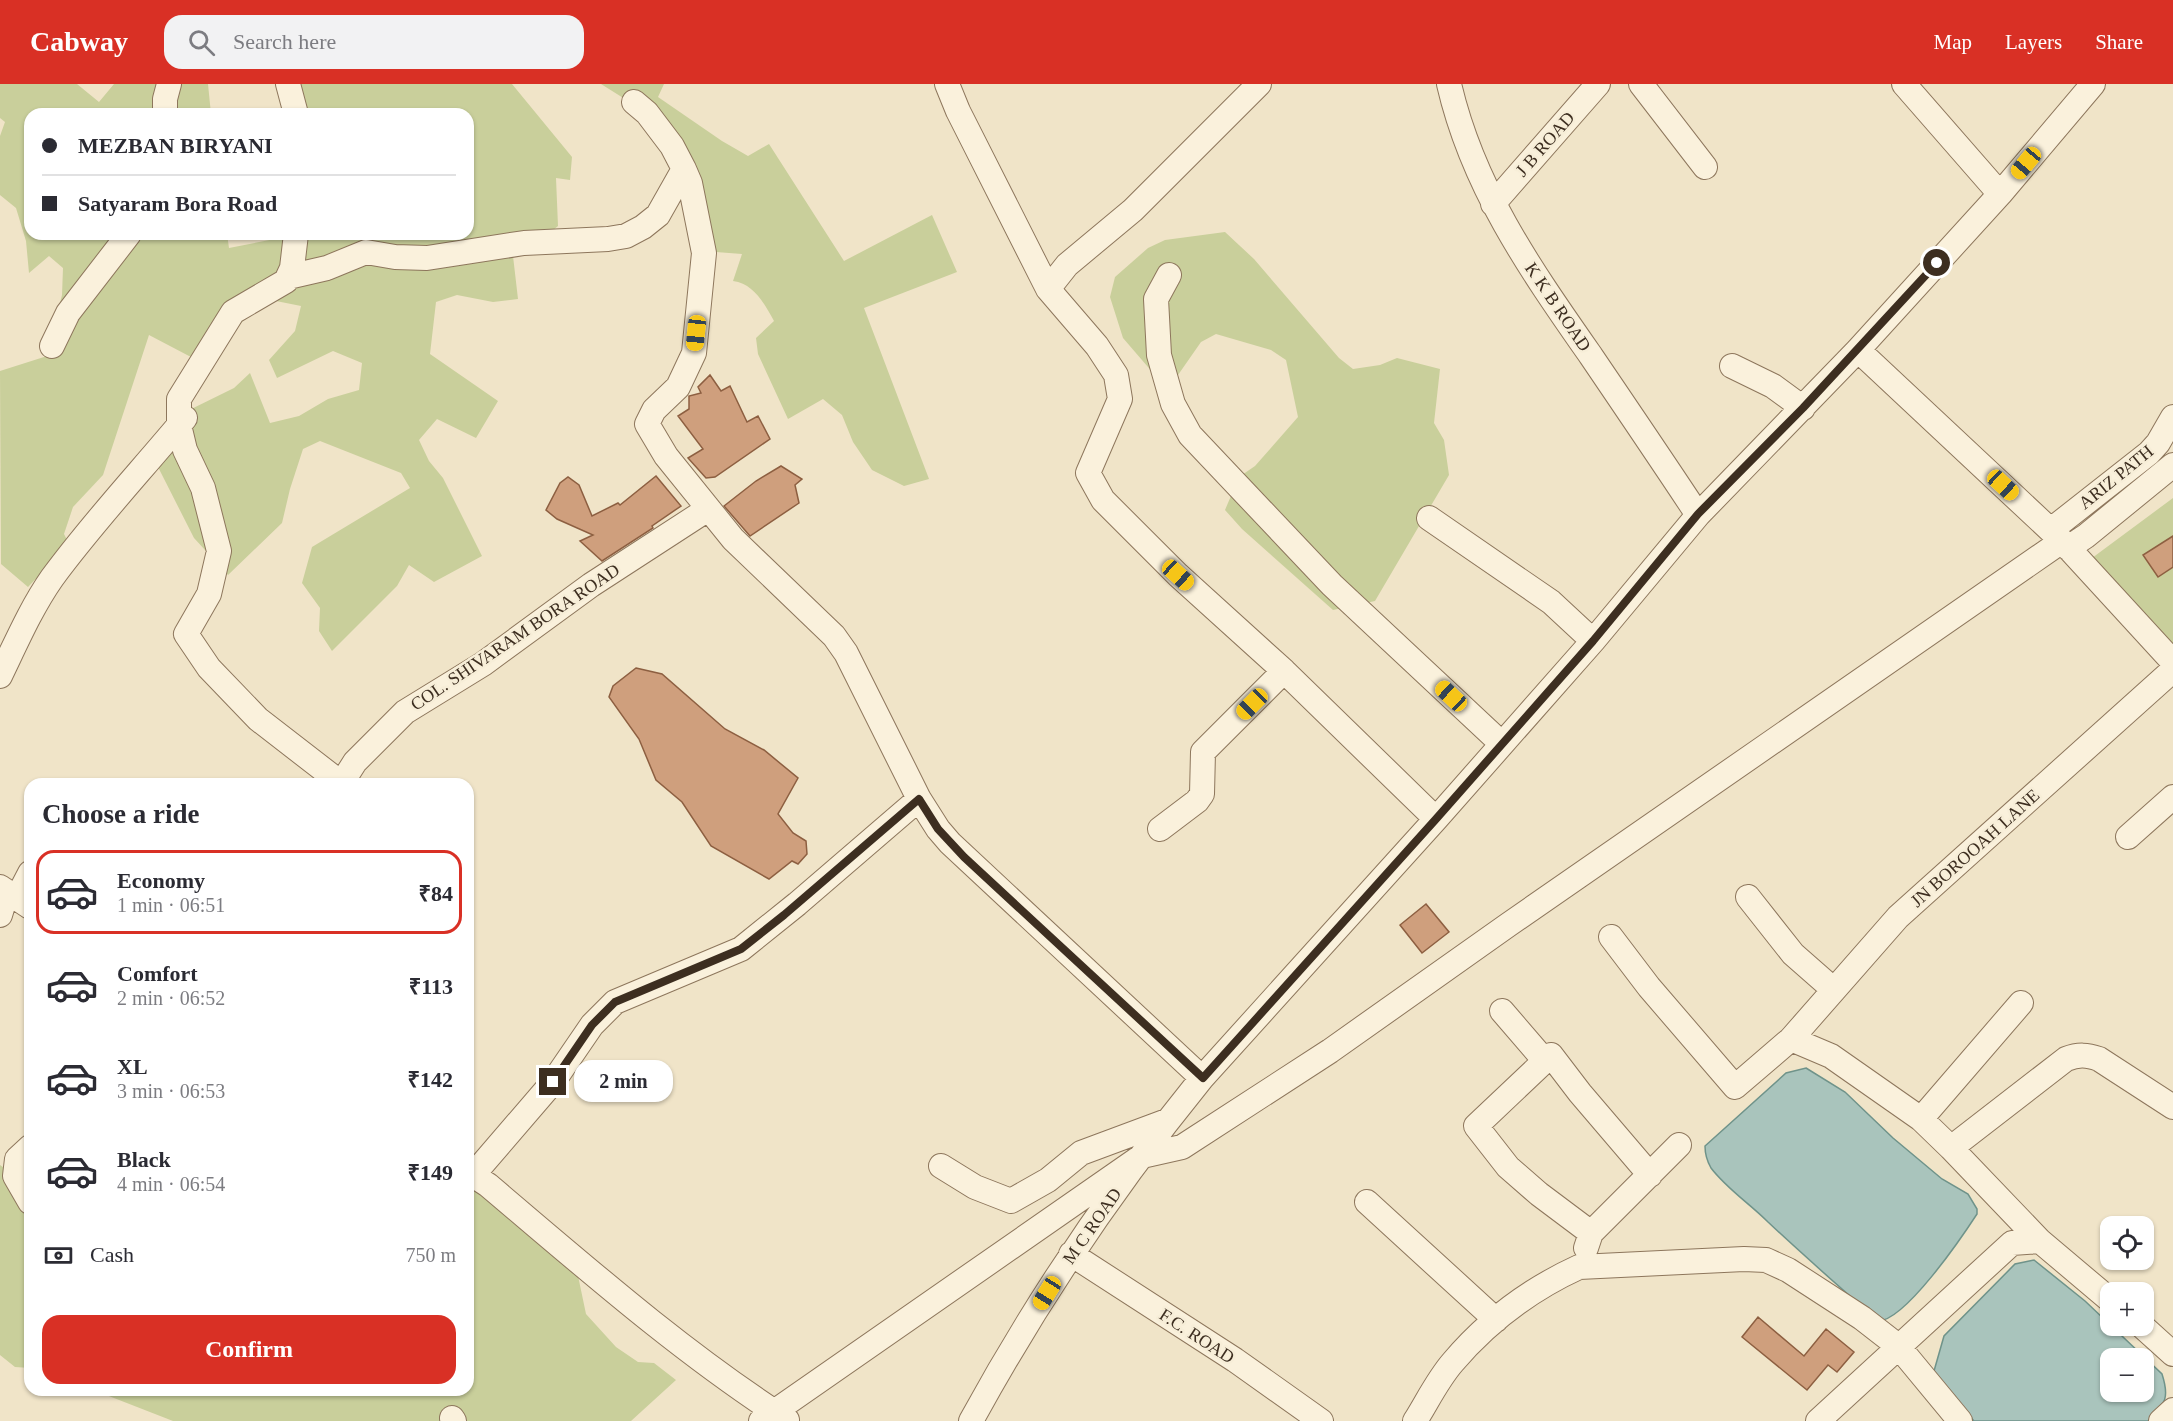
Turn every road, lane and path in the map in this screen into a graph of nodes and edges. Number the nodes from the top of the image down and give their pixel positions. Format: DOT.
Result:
graph roads {
  1 [pos="170,84"];
  2 [pos="288,84"];
  3 [pos="947,84"];
  4 [pos="1258,84"];
  5 [pos="1449,84"];
  6 [pos="1598,84"];
  7 [pos="1641,84"];
  8 [pos="1904,84"];
  9 [pos="2093,84"];
  10 [pos="634,102"];
  11 [pos="165,108"];
  12 [pos="294,108"];
  13 [pos="1705,167"];
  14 [pos="684,169"];
  15 [pos="2000,194"];
  16 [pos="1493,204"];
  17 [pos="124,240"];
  18 [pos="295,240"];
  19 [pos="1169,275"];
  20 [pos="288,277"];
  21 [pos="1048,289"];
  22 [pos="52,346"];
  23 [pos="1858,350"];
  24 [pos="1732,366"];
  25 [pos="1803,408"];
  26 [pos="2173,417"];
  27 [pos="182,422"];
  28 [pos="2173,465"];
  29 [pos="708,509"];
  30 [pos="1698,514"];
  31 [pos="1429,518"];
  32 [pos="2060,540"];
  33 [pos="1593,641"];
  34 [pos="2173,662"];
  35 [pos="2173,670"];
  36 [pos="1284,671"];
  37 [pos="1,672"];
  38 [pos="1502,744"];
  39 [pos="333,778"];
  40 [pos="345,778"];
  41 [pos="2173,797"];
  42 [pos="919,799"];
  43 [pos="1436,819"];
  44 [pos="1160,829"];
  45 [pos="2128,837"];
  46 [pos="24,882"];
  47 [pos="1748,897"];
  48 [pos="11,900"];
  49 [pos="1611,937"];
  50 [pos="1834,990"];
  51 [pos="2021,1003"];
  52 [pos="1502,1011"];
  53 [pos="1791,1039"];
  54 [pos="1545,1060"];
  55 [pos="1203,1078"];
  56 [pos="2173,1107"];
  57 [pos="1921,1119"];
  58 [pos="1167,1121"];
  59 [pos="1679,1146"];
  60 [pos="1951,1148"];
  61 [pos="24,1152"];
  62 [pos="1142,1156"];
  63 [pos="941,1166"];
  64 [pos="474,1169"];
  65 [pos="1650,1174"];
  66 [pos="474,1176"];
  67 [pos="24,1192"];
  68 [pos="1367,1202"];
  69 [pos="2011,1212"];
  70 [pos="1591,1233"];
  71 [pos="2040,1241"];
  72 [pos="2012,1243"];
  73 [pos="1071,1254"];
  74 [pos="1579,1267"];
  75 [pos="2100,1291"];
  76 [pos="1496,1320"];
  77 [pos="2153,1336"];
  78 [pos="1898,1346"];
  79 [pos="2173,1354"];
  80 [pos="2173,1410"];
  81 [pos="1831,1417"];
  82 [pos="775,1418"];
  83 [pos="971,1421"];
  84 [pos="1321,1421"];
  85 [pos="1415,1421"];
  86 [pos="1960,1421"];
  87 [pos="2162,1421"];
  1 -- 11 [label="street"];
  2 -- 12 [label="street"];
  3 -- 21 [label="street"];
  4 -- 21 [label="street"];
  5 -- 16 [label="street, K K B ROAD"];
  6 -- 16 [label="street, J B ROAD"];
  7 -- 13 [label="street"];
  8 -- 15 [label="street"];
  9 -- 15 [label="street"];
  10 -- 14 [label="street"];
  14 -- 20 [label="street"];
  14 -- 29 [label="street"];
  15 -- 23 [label="street"];
  16 -- 30 [label="street, K K B ROAD"];
  17 -- 22 [label="street"];
  18 -- 20 [label="street"];
  19 -- 38 [label="street"];
  20 -- 27 [label="street"];
  21 -- 36 [label="street"];
  23 -- 25 [label="street"];
  23 -- 32 [label="street"];
  24 -- 25 [label="street"];
  25 -- 30 [label="street"];
  26 -- 32 [label="street, ARIZ PATH"];
  27 -- 37 [label="street"];
  27 -- 39 [label="street"];
  28 -- 32 [label="street, ARIZ PATH"];
  29 -- 40 [label="street, COL. SHIVARAM BORA ROAD"];
  29 -- 42 [label="street"];
  30 -- 33 [label="street"];
  31 -- 33 [label="street"];
  32 -- 34 [label="street"];
  32 -- 62 [label="street"];
  33 -- 38 [label="street"];
  35 -- 50 [label="street, JN BOROOAH LANE"];
  36 -- 43 [label="street"];
  36 -- 44 [label="street"];
  38 -- 43 [label="street"];
  41 -- 45 [label="street"];
  42 -- 55 [label="street"];
  42 -- 64 [label="street"];
  43 -- 55 [label="street"];
  46 -- 48 [label="street"];
  47 -- 50 [label="street"];
  49 -- 53 [label="street, JN BOROOAH LANE"];
  50 -- 53 [label="street, JN BOROOAH LANE"];
  51 -- 57 [label="street"];
  52 -- 54 [label="street"];
  53 -- 57 [label="street"];
  54 -- 65 [label="street"];
  54 -- 70 [label="street"];
  55 -- 58 [label="street"];
  56 -- 60 [label="street"];
  57 -- 60 [label="street"];
  58 -- 62 [label="street"];
  58 -- 63 [label="street"];
  59 -- 65 [label="street"];
  60 -- 69 [label="street"];
  61 -- 67 [label="street"];
  62 -- 73 [label="street, M C ROAD"];
  62 -- 82 [label="street"];
  65 -- 70 [label="street"];
  66 -- 82 [label="street"];
  68 -- 76 [label="street"];
  69 -- 71 [label="street"];
  69 -- 72 [label="street"];
  70 -- 74 [label="street"];
  71 -- 72 [label="street"];
  71 -- 75 [label="street"];
  72 -- 78 [label="street"];
  73 -- 83 [label="street, M C ROAD"];
  73 -- 84 [label="street, F.C. ROAD"];
  74 -- 76 [label="street"];
  74 -- 78 [label="street"];
  76 -- 85 [label="street"];
  77 -- 79 [label="street"];
  78 -- 81 [label="street"];
  78 -- 86 [label="street"];
  80 -- 87 [label="street"];
}
